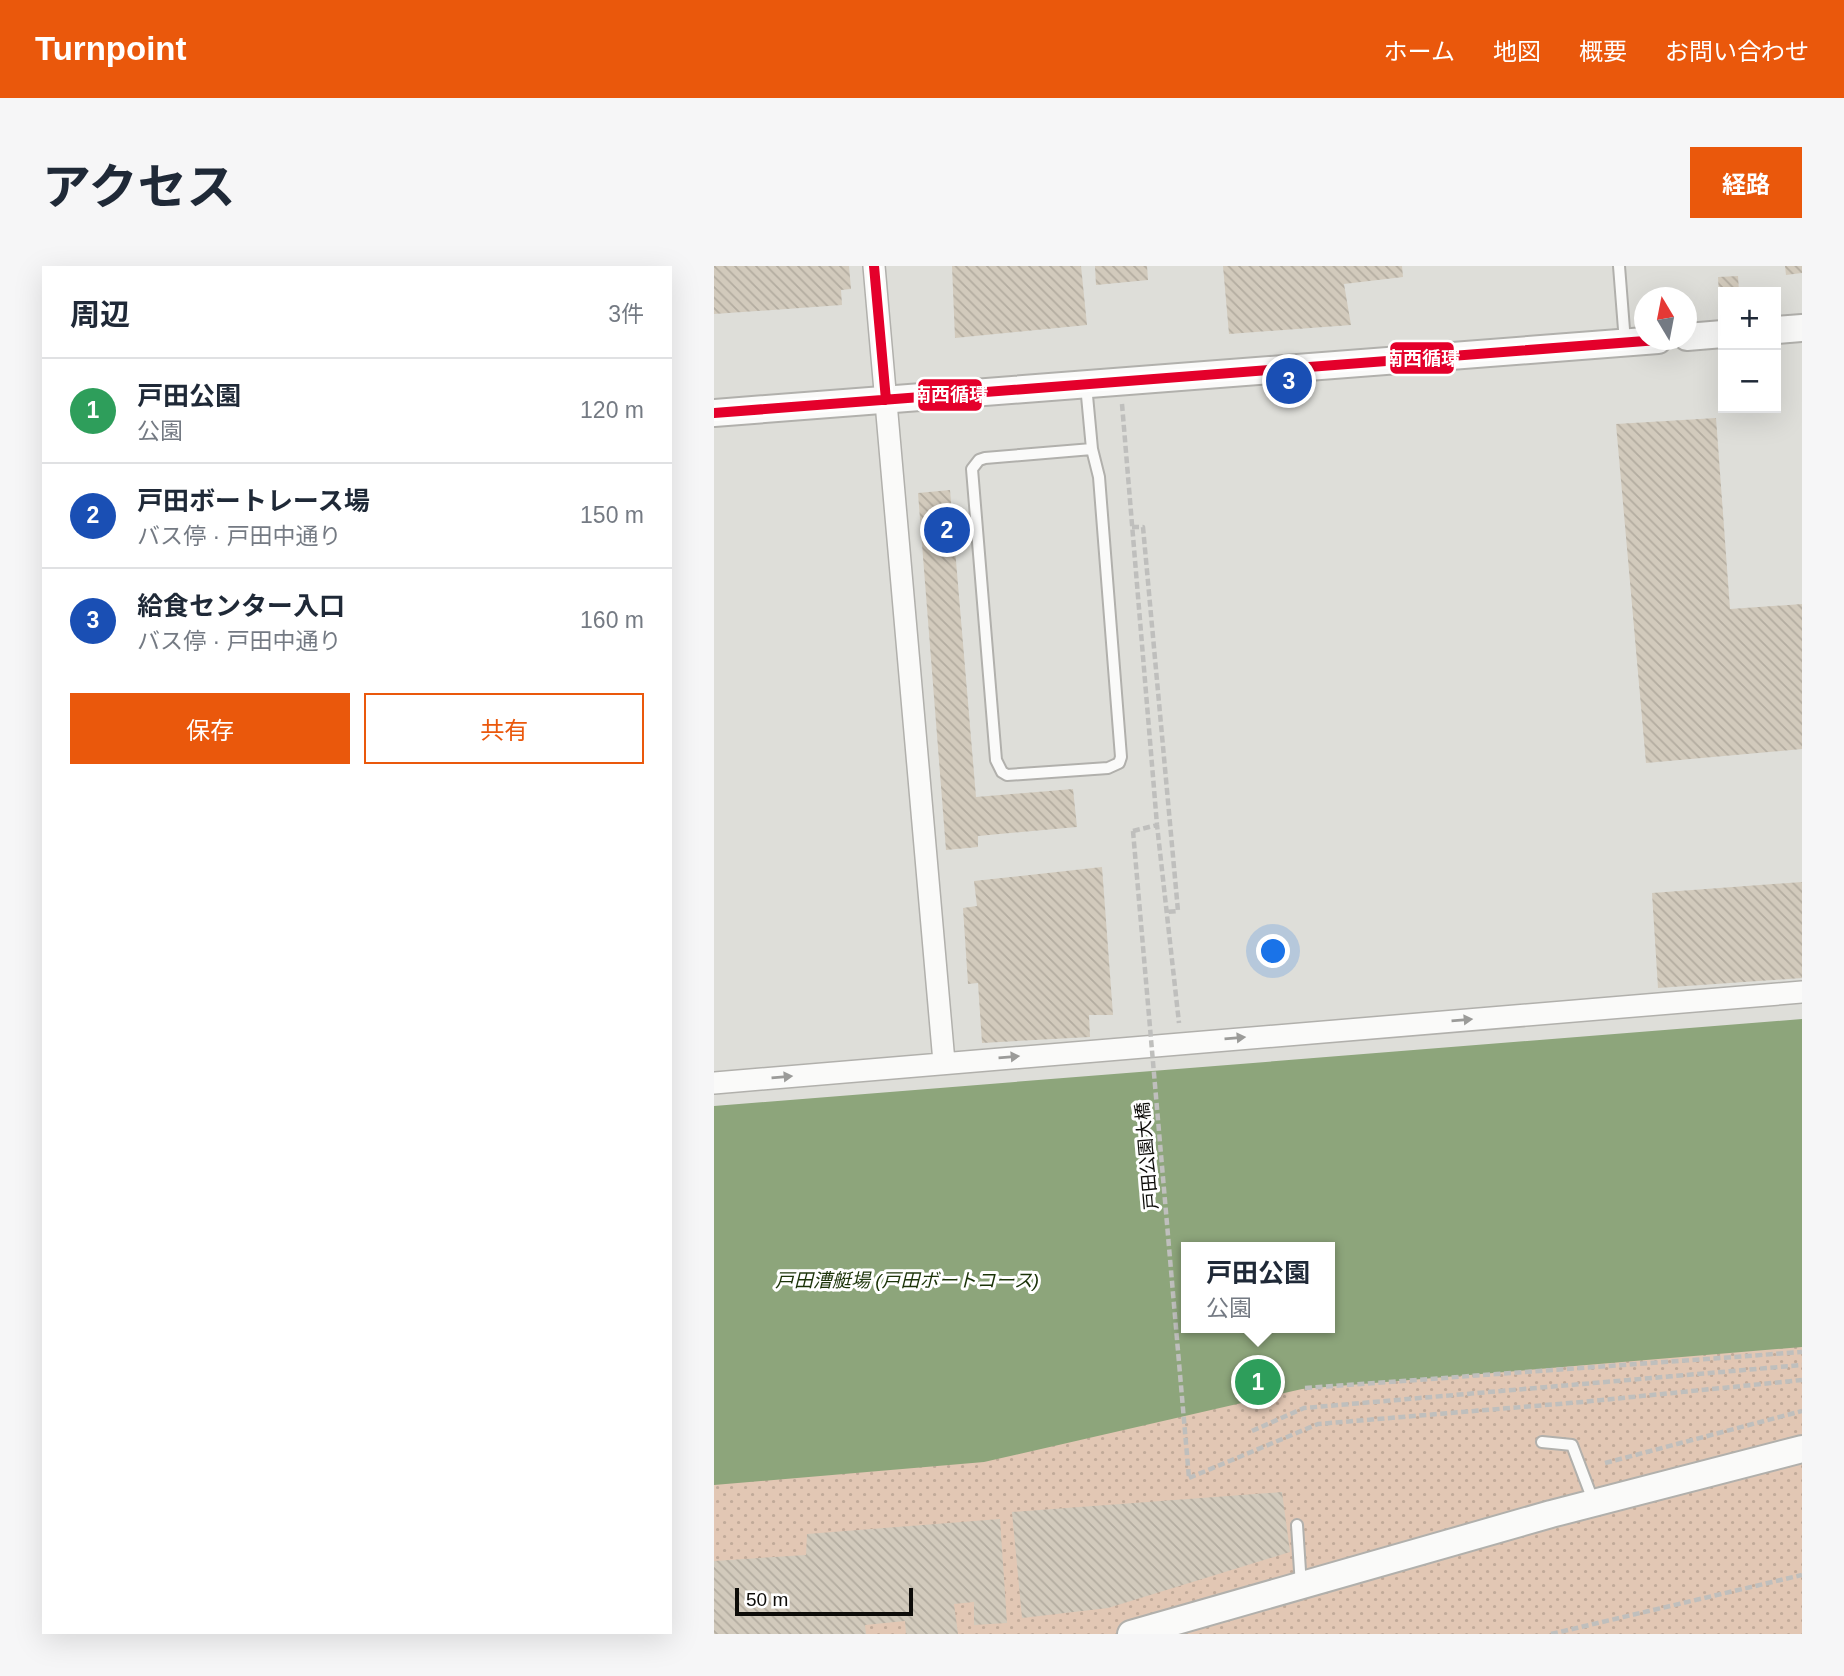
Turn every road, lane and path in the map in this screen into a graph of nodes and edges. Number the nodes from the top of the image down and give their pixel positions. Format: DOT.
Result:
graph roads {
  1 [pos="874,266"];
  2 [pos="1619,266"];
  3 [pos="1802,328"];
  4 [pos="1781,330"];
  5 [pos="1718,334"];
  6 [pos="1697,336"];
  7 [pos="1634,341"];
  8 [pos="1625,342"];
  9 [pos="1120,383"];
  10 [pos="1086,385"];
  11 [pos="886,400"];
  12 [pos="714,413"];
  13 [pos="1092,449"];
  14 [pos="1132,527"];
  15 [pos="1157,825"];
  16 [pos="1167,912"];
  17 [pos="1802,992"];
  18 [pos="1181,1043"];
  19 [pos="944,1062"];
  20 [pos="714,1083"];
  21 [pos="1802,1352"];
  22 [pos="1802,1365"];
  23 [pos="1802,1380"];
  24 [pos="1305,1388"];
  25 [pos="1802,1411"];
  26 [pos="1252,1431"];
  27 [pos="1542,1441"];
  28 [pos="1802,1449"];
  29 [pos="1605,1463"];
  30 [pos="1594,1503"];
  31 [pos="1297,1525"];
  32 [pos="1802,1575"];
  33 [pos="1301,1586"];
  34 [pos="1131,1634"];
  35 [pos="1551,1634"];
  1 -- 11 [label="street"];
  2 -- 8 [label="lane"];
  3 -- 4 [label="street"];
  5 -- 6 [label="street"];
  7 -- 8 [label="street"];
  8 -- 9 [label="street"];
  9 -- 10 [label="street"];
  9 -- 14 [label="path"];
  10 -- 11 [label="street"];
  10 -- 13 [label="lane"];
  11 -- 12 [label="street"];
  11 -- 19 [label="street"];
  13 -- 13 [label="lane"];
  14 -- 15 [label="path"];
  14 -- 16 [label="path"];
  15 -- 16 [label="path"];
  15 -- 23 [label="path, 戸田公園大橋, bridge"];
  16 -- 18 [label="path"];
  18 -- 17 [label="street, one-way"];
  19 -- 18 [label="street, one-way"];
  20 -- 19 [label="street, one-way"];
  21 -- 24 [label="path"];
  22 -- 26 [label="path"];
  25 -- 29 [label="path"];
  27 -- 30 [label="lane"];
  28 -- 30 [label="street"];
  30 -- 33 [label="street"];
  31 -- 33 [label="lane"];
  32 -- 35 [label="path"];
  33 -- 34 [label="street"];
}
